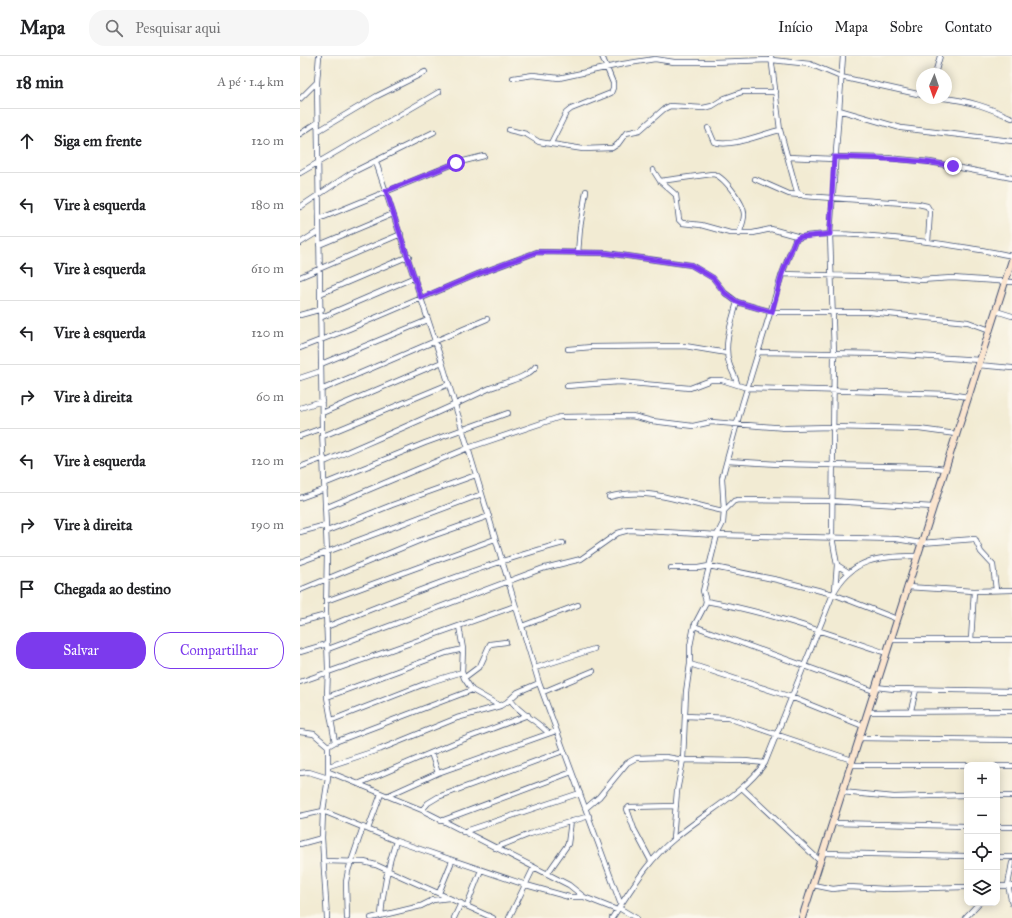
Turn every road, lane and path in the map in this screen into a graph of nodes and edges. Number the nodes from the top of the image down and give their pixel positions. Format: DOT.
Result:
graph roads {
  1 [pos="319,56"];
  2 [pos="602,56"];
  3 [pos="673,56"];
  4 [pos="843,56"];
  5 [pos="940,56"];
  6 [pos="772,58"];
  7 [pos="674,62"];
  8 [pos="606,67"];
  9 [pos="937,68"];
  10 [pos="425,72"];
  11 [pos="841,77"];
  12 [pos="513,78"];
  13 [pos="317,82"];
  14 [pos="439,92"];
  15 [pos="776,92"];
  16 [pos="916,94"];
  17 [pos="300,99"];
  18 [pos="952,99"];
  19 [pos="839,110"];
  20 [pos="1012,118"];
  21 [pos="318,122"];
  22 [pos="708,128"];
  23 [pos="509,130"];
  24 [pos="780,130"];
  25 [pos="318,131"];
  26 [pos="434,132"];
  27 [pos="300,134"];
  28 [pos="1012,141"];
  29 [pos="551,143"];
  30 [pos="484,156"];
  31 [pos="788,157"];
  32 [pos="834,158"];
  33 [pos="319,161"];
  34 [pos="376,162"];
  35 [pos="653,170"];
  36 [pos="300,173"];
  37 [pos="1012,178"];
  38 [pos="755,179"];
  39 [pos="660,181"];
  40 [pos="386,191"];
  41 [pos="586,191"];
  42 [pos="319,194"];
  43 [pos="800,195"];
  44 [pos="832,197"];
  45 [pos="300,207"];
  46 [pos="393,214"];
  47 [pos="320,219"];
  48 [pos="320,231"];
  49 [pos="401,234"];
  50 [pos="739,234"];
  51 [pos="830,234"];
  52 [pos="800,237"];
  53 [pos="928,242"];
  54 [pos="300,243"];
  55 [pos="319,246"];
  56 [pos="578,253"];
  57 [pos="409,256"];
  58 [pos="1012,256"];
  59 [pos="1012,260"];
  60 [pos="320,269"];
  61 [pos="782,274"];
  62 [pos="831,275"];
  63 [pos="300,277"];
  64 [pos="415,277"];
  65 [pos="1009,281"];
  66 [pos="322,293"];
  67 [pos="421,298"];
  68 [pos="737,302"];
  69 [pos="322,309"];
  70 [pos="996,311"];
  71 [pos="772,312"];
  72 [pos="833,313"];
  73 [pos="300,315"];
  74 [pos="1012,316"];
  75 [pos="322,317"];
  76 [pos="487,319"];
  77 [pos="428,320"];
  78 [pos="990,330"];
  79 [pos="322,340"];
  80 [pos="435,342"];
  81 [pos="300,348"];
  82 [pos="568,349"];
  83 [pos="759,352"];
  84 [pos="727,353"];
  85 [pos="834,353"];
  86 [pos="442,362"];
  87 [pos="979,363"];
  88 [pos="321,364"];
  89 [pos="536,366"];
  90 [pos="1012,368"];
  91 [pos="321,371"];
  92 [pos="300,378"];
  93 [pos="737,383"];
  94 [pos="449,384"];
  95 [pos="567,386"];
  96 [pos="747,388"];
  97 [pos="322,389"];
  98 [pos="833,391"];
  99 [pos="968,397"];
  100 [pos="322,401"];
  101 [pos="456,406"];
  102 [pos="300,408"];
  103 [pos="322,413"];
  104 [pos="508,413"];
  105 [pos="737,424"];
  106 [pos="833,427"];
  107 [pos="322,428"];
  108 [pos="463,429"];
  109 [pos="956,434"];
  110 [pos="300,436"];
  111 [pos="323,436"];
  112 [pos="468,448"];
  113 [pos="324,460"];
  114 [pos="727,461"];
  115 [pos="833,466"];
  116 [pos="300,467"];
  117 [pos="945,470"];
  118 [pos="476,475"];
  119 [pos="325,487"];
  120 [pos="482,494"];
  121 [pos="609,497"];
  122 [pos="300,498"];
  123 [pos="831,501"];
  124 [pos="932,507"];
  125 [pos="326,508"];
  126 [pos="724,511"];
  127 [pos="489,516"];
  128 [pos="326,525"];
  129 [pos="326,531"];
  130 [pos="300,532"];
  131 [pos="717,535"];
  132 [pos="832,537"];
  133 [pos="495,539"];
  134 [pos="562,543"];
  135 [pos="921,543"];
  136 [pos="327,553"];
  137 [pos="917,556"];
  138 [pos="300,562"];
  139 [pos="502,562"];
  140 [pos="837,565"];
  141 [pos="709,566"];
  142 [pos="671,568"];
  143 [pos="848,572"];
  144 [pos="326,580"];
  145 [pos="508,582"];
  146 [pos="907,587"];
  147 [pos="300,590"];
  148 [pos="996,590"];
  149 [pos="1012,590"];
  150 [pos="974,591"];
  151 [pos="834,592"];
  152 [pos="706,601"];
  153 [pos="326,602"];
  154 [pos="578,605"];
  155 [pos="515,606"];
  156 [pos="326,615"];
  157 [pos="897,619"];
  158 [pos="300,622"];
  159 [pos="459,626"];
  160 [pos="522,626"];
  161 [pos="694,626"];
  162 [pos="326,627"];
  163 [pos="818,630"];
  164 [pos="891,640"];
  165 [pos="971,640"];
  166 [pos="1012,640"];
  167 [pos="506,642"];
  168 [pos="328,647"];
  169 [pos="463,649"];
  170 [pos="594,649"];
  171 [pos="300,652"];
  172 [pos="886,653"];
  173 [pos="690,664"];
  174 [pos="805,665"];
  175 [pos="535,668"];
  176 [pos="593,671"];
  177 [pos="462,672"];
  178 [pos="328,673"];
  179 [pos="464,678"];
  180 [pos="300,682"];
  181 [pos="539,683"];
  182 [pos="875,689"];
  183 [pos="472,690"];
  184 [pos="916,690"];
  185 [pos="1012,691"];
  186 [pos="543,692"];
  187 [pos="327,697"];
  188 [pos="791,697"];
  189 [pos="510,699"];
  190 [pos="500,706"];
  191 [pos="911,710"];
  192 [pos="1012,711"];
  193 [pos="868,712"];
  194 [pos="528,715"];
  195 [pos="686,716"];
  196 [pos="332,720"];
  197 [pos="863,726"];
  198 [pos="556,731"];
  199 [pos="300,732"];
  200 [pos="548,733"];
  201 [pos="777,735"];
  202 [pos="859,738"];
  203 [pos="1012,740"];
  204 [pos="335,742"];
  205 [pos="328,746"];
  206 [pos="563,751"];
  207 [pos="431,753"];
  208 [pos="683,760"];
  209 [pos="765,763"];
  210 [pos="851,763"];
  211 [pos="964,765"];
  212 [pos="1000,766"];
  213 [pos="1012,766"];
  214 [pos="329,769"];
  215 [pos="572,772"];
  216 [pos="300,773"];
  217 [pos="438,773"];
  218 [pos="328,778"];
  219 [pos="358,784"];
  220 [pos="742,788"];
  221 [pos="842,792"];
  222 [pos="381,794"];
  223 [pos="580,794"];
  224 [pos="964,795"];
  225 [pos="387,796"];
  226 [pos="1000,796"];
  227 [pos="1012,796"];
  228 [pos="676,806"];
  229 [pos="586,808"];
  230 [pos="422,810"];
  231 [pos="323,811"];
  232 [pos="300,816"];
  233 [pos="589,816"];
  234 [pos="441,820"];
  235 [pos="571,821"];
  236 [pos="832,823"];
  237 [pos="964,826"];
  238 [pos="363,827"];
  239 [pos="1000,827"];
  240 [pos="1012,827"];
  241 [pos="368,829"];
  242 [pos="463,832"];
  243 [pos="322,838"];
  244 [pos="673,839"];
  245 [pos="396,841"];
  246 [pos="300,844"];
  247 [pos="495,848"];
  248 [pos="823,853"];
  249 [pos="964,856"];
  250 [pos="1000,857"];
  251 [pos="1012,857"];
  252 [pos="323,861"];
  253 [pos="452,861"];
  254 [pos="651,861"];
  255 [pos="820,861"];
  256 [pos="350,862"];
  257 [pos="1012,863"];
  258 [pos="534,867"];
  259 [pos="387,870"];
  260 [pos="481,870"];
  261 [pos="546,874"];
  262 [pos="813,885"];
  263 [pos="526,886"];
  264 [pos="1003,886"];
  265 [pos="1010,886"];
  266 [pos="964,887"];
  267 [pos="1000,889"];
  268 [pos="439,893"];
  269 [pos="584,897"];
  270 [pos="450,898"];
  271 [pos="461,903"];
  272 [pos="1012,904"];
  273 [pos="467,905"];
  274 [pos="976,906"];
  275 [pos="619,908"];
  276 [pos="383,916"];
  277 [pos="484,916"];
  278 [pos="327,918"];
  279 [pos="347,918"];
  280 [pos="371,918"];
  281 [pos="454,918"];
  282 [pos="494,918"];
  283 [pos="509,918"];
  284 [pos="612,918"];
  285 [pos="636,918"];
  286 [pos="802,918"];
  287 [pos="965,918"];
  1 -- 13 [label="street"];
  2 -- 8 [label="street"];
  3 -- 7 [label="street"];
  4 -- 11 [label="street"];
  5 -- 9 [label="street"];
  6 -- 7 [label="street"];
  6 -- 11 [label="street"];
  6 -- 15 [label="street"];
  7 -- 8 [label="street"];
  8 -- 12 [label="street"];
  8 -- 29 [label="street"];
  10 -- 25 [label="street"];
  11 -- 16 [label="street"];
  11 -- 19 [label="street"];
  13 -- 17 [label="street"];
  13 -- 21 [label="street"];
  14 -- 33 [label="street"];
  15 -- 24 [label="street"];
  15 -- 29 [label="street"];
  18 -- 20 [label="street"];
  19 -- 28 [label="street"];
  19 -- 32 [label="street"];
  21 -- 25 [label="street"];
  21 -- 27 [label="street"];
  22 -- 24 [label="street"];
  23 -- 29 [label="street"];
  24 -- 31 [label="street"];
  25 -- 33 [label="street"];
  26 -- 34 [label="street"];
  30 -- 40 [label="street"];
  31 -- 32 [label="street"];
  31 -- 43 [label="street"];
  32 -- 37 [label="street"];
  32 -- 44 [label="street"];
  33 -- 36 [label="street"];
  33 -- 42 [label="street"];
  34 -- 40 [label="street"];
  34 -- 42 [label="street"];
  35 -- 39 [label="street"];
  38 -- 43 [label="street"];
  39 -- 50 [label="street"];
  39 -- 50 [label="street"];
  40 -- 46 [label="street"];
  40 -- 47 [label="street"];
  41 -- 56 [label="street"];
  42 -- 45 [label="street"];
  42 -- 47 [label="street"];
  43 -- 44 [label="street"];
  44 -- 51 [label="street"];
  44 -- 53 [label="street"];
  46 -- 49 [label="street"];
  46 -- 55 [label="street"];
  47 -- 48 [label="street"];
  48 -- 54 [label="street"];
  48 -- 55 [label="street"];
  49 -- 57 [label="street"];
  49 -- 60 [label="street"];
  50 -- 52 [label="street"];
  51 -- 52 [label="street"];
  51 -- 53 [label="street"];
  51 -- 62 [label="street"];
  52 -- 61 [label="street"];
  53 -- 58 [label="street"];
  55 -- 60 [label="street"];
  56 -- 67 [label="street"];
  56 -- 68 [label="street"];
  57 -- 64 [label="street"];
  57 -- 66 [label="street"];
  59 -- 65 [label="street"];
  60 -- 63 [label="street"];
  60 -- 66 [label="street"];
  61 -- 62 [label="street"];
  61 -- 71 [label="street"];
  62 -- 65 [label="street"];
  62 -- 72 [label="street"];
  64 -- 67 [label="street"];
  64 -- 75 [label="street"];
  65 -- 70 [label="street"];
  66 -- 69 [label="street"];
  67 -- 77 [label="street"];
  67 -- 79 [label="street"];
  68 -- 71 [label="street"];
  68 -- 84 [label="street"];
  69 -- 73 [label="street"];
  69 -- 75 [label="street"];
  70 -- 74 [label="street"];
  70 -- 78 [label="street"];
  71 -- 72 [label="street"];
  71 -- 83 [label="street"];
  72 -- 78 [label="street"];
  72 -- 85 [label="street"];
  75 -- 79 [label="street"];
  76 -- 80 [label="street"];
  77 -- 80 [label="street"];
  77 -- 88 [label="street"];
  78 -- 87 [label="street"];
  79 -- 81 [label="street"];
  79 -- 88 [label="street"];
  80 -- 86 [label="street"];
  80 -- 97 [label="street"];
  82 -- 84 [label="street"];
  83 -- 85 [label="street"];
  83 -- 96 [label="street"];
  84 -- 93 [label="street"];
  85 -- 87 [label="street"];
  85 -- 98 [label="street"];
  86 -- 94 [label="street"];
  86 -- 103 [label="street"];
  87 -- 90 [label="street"];
  87 -- 99 [label="street"];
  88 -- 91 [label="street"];
  89 -- 101 [label="street"];
  91 -- 92 [label="street"];
  91 -- 97 [label="street"];
  93 -- 95 [label="street"];
  93 -- 96 [label="street"];
  94 -- 101 [label="street"];
  94 -- 111 [label="street"];
  96 -- 98 [label="street"];
  96 -- 105 [label="street"];
  97 -- 100 [label="street"];
  98 -- 99 [label="street"];
  98 -- 106 [label="street"];
  99 -- 109 [label="street"];
  100 -- 102 [label="street"];
  100 -- 103 [label="street"];
  101 -- 108 [label="street"];
  101 -- 113 [label="street"];
  103 -- 107 [label="street"];
  104 -- 108 [label="street"];
  105 -- 106 [label="street"];
  105 -- 112 [label="street"];
  105 -- 114 [label="street"];
  106 -- 109 [label="street"];
  106 -- 115 [label="street"];
  107 -- 110 [label="street"];
  107 -- 111 [label="street"];
  108 -- 112 [label="street"];
  108 -- 119 [label="street"];
  109 -- 117 [label="street"];
  111 -- 113 [label="street"];
  112 -- 118 [label="street"];
  112 -- 125 [label="street"];
  113 -- 116 [label="street"];
  113 -- 119 [label="street"];
  114 -- 115 [label="street"];
  114 -- 126 [label="street"];
  115 -- 117 [label="street"];
  115 -- 123 [label="street"];
  117 -- 124 [label="street"];
  118 -- 120 [label="street"];
  118 -- 129 [label="street"];
  119 -- 122 [label="street"];
  119 -- 125 [label="street"];
  120 -- 127 [label="street"];
  120 -- 136 [label="street"];
  121 -- 126 [label="street"];
  123 -- 124 [label="street"];
  123 -- 126 [label="street"];
  123 -- 132 [label="street"];
  124 -- 135 [label="street"];
  125 -- 128 [label="street"];
  126 -- 131 [label="street"];
  127 -- 133 [label="street"];
  127 -- 144 [label="street"];
  128 -- 129 [label="street"];
  128 -- 130 [label="street"];
  129 -- 136 [label="street"];
  131 -- 132 [label="street"];
  131 -- 141 [label="street"];
  131 -- 145 [label="street"];
  132 -- 135 [label="street"];
  132 -- 140 [label="street"];
  133 -- 139 [label="street"];
  133 -- 153 [label="street"];
  134 -- 139 [label="street"];
  135 -- 137 [label="street"];
  135 -- 148 [label="street"];
  136 -- 138 [label="street"];
  136 -- 144 [label="street"];
  137 -- 143 [label="street"];
  137 -- 146 [label="street"];
  139 -- 145 [label="street"];
  139 -- 162 [label="street"];
  140 -- 143 [label="street"];
  140 -- 151 [label="street"];
  141 -- 142 [label="street"];
  141 -- 151 [label="street"];
  141 -- 152 [label="street"];
  143 -- 151 [label="street"];
  144 -- 147 [label="street"];
  144 -- 153 [label="street"];
  145 -- 155 [label="street"];
  145 -- 168 [label="street"];
  146 -- 150 [label="street"];
  146 -- 157 [label="street"];
  148 -- 149 [label="street"];
  148 -- 150 [label="street"];
  150 -- 165 [label="street"];
  151 -- 157 [label="street"];
  151 -- 163 [label="street"];
  152 -- 161 [label="street"];
  152 -- 163 [label="street"];
  153 -- 156 [label="street"];
  154 -- 160 [label="street"];
  155 -- 159 [label="street"];
  155 -- 160 [label="street"];
  156 -- 158 [label="street"];
  156 -- 162 [label="street"];
  157 -- 164 [label="street"];
  159 -- 169 [label="street"];
  159 -- 178 [label="street"];
  160 -- 175 [label="street"];
  161 -- 173 [label="street"];
  161 -- 174 [label="street"];
  162 -- 168 [label="street"];
  163 -- 172 [label="street"];
  163 -- 174 [label="street"];
  164 -- 165 [label="street"];
  164 -- 172 [label="street"];
  165 -- 166 [label="street"];
  167 -- 179 [label="street"];
  168 -- 171 [label="street"];
  168 -- 178 [label="street"];
  169 -- 177 [label="street"];
  169 -- 187 [label="street"];
  170 -- 175 [label="street"];
  172 -- 182 [label="street"];
  173 -- 188 [label="street"];
  173 -- 195 [label="street"];
  174 -- 182 [label="street"];
  174 -- 188 [label="street"];
  175 -- 181 [label="street"];
  176 -- 186 [label="street"];
  177 -- 179 [label="street"];
  177 -- 196 [label="street"];
  178 -- 180 [label="street"];
  178 -- 187 [label="street"];
  179 -- 183 [label="street"];
  181 -- 186 [label="street"];
  181 -- 189 [label="street"];
  182 -- 184 [label="street"];
  182 -- 193 [label="street"];
  183 -- 190 [label="street"];
  183 -- 204 [label="street"];
  184 -- 185 [label="street"];
  184 -- 191 [label="street"];
  186 -- 198 [label="street"];
  187 -- 196 [label="street"];
  188 -- 197 [label="street"];
  188 -- 201 [label="street"];
  189 -- 190 [label="street"];
  189 -- 194 [label="street"];
  190 -- 214 [label="street"];
  191 -- 192 [label="street"];
  191 -- 193 [label="street"];
  193 -- 197 [label="street"];
  194 -- 200 [label="street"];
  194 -- 207 [label="street"];
  195 -- 201 [label="street"];
  195 -- 208 [label="street"];
  196 -- 204 [label="street"];
  197 -- 202 [label="street"];
  198 -- 200 [label="street"];
  198 -- 206 [label="street"];
  199 -- 205 [label="street"];
  200 -- 217 [label="street"];
  201 -- 209 [label="street"];
  201 -- 210 [label="street"];
  202 -- 203 [label="street"];
  202 -- 210 [label="street"];
  204 -- 205 [label="street"];
  205 -- 214 [label="street"];
  206 -- 215 [label="street"];
  206 -- 230 [label="street"];
  207 -- 217 [label="street"];
  207 -- 219 [label="street"];
  208 -- 209 [label="street"];
  208 -- 228 [label="street"];
  208 -- 229 [label="street"];
  209 -- 220 [label="street"];
  210 -- 211 [label="street"];
  210 -- 221 [label="street"];
  212 -- 213 [label="street"];
  214 -- 218 [label="street"];
  214 -- 219 [label="street"];
  215 -- 223 [label="street"];
  215 -- 234 [label="street"];
  216 -- 218 [label="street"];
  217 -- 225 [label="street"];
  218 -- 231 [label="street"];
  219 -- 222 [label="street"];
  220 -- 244 [label="street"];
  220 -- 255 [label="street"];
  221 -- 224 [label="street"];
  221 -- 236 [label="street"];
  222 -- 225 [label="street"];
  222 -- 241 [label="street"];
  223 -- 229 [label="street"];
  223 -- 242 [label="street"];
  225 -- 230 [label="street"];
  226 -- 227 [label="street"];
  228 -- 244 [label="street"];
  228 -- 254 [label="street"];
  229 -- 233 [label="street"];
  230 -- 234 [label="street"];
  231 -- 232 [label="street"];
  231 -- 238 [label="street"];
  231 -- 243 [label="street"];
  233 -- 235 [label="street"];
  233 -- 275 [label="street"];
  234 -- 242 [label="street"];
  235 -- 247 [label="street"];
  235 -- 261 [label="street"];
  236 -- 237 [label="street"];
  236 -- 248 [label="street"];
  238 -- 241 [label="street"];
  238 -- 256 [label="street"];
  239 -- 240 [label="street"];
  241 -- 245 [label="street"];
  242 -- 247 [label="street"];
  243 -- 246 [label="street"];
  243 -- 252 [label="street"];
  244 -- 254 [label="street"];
  245 -- 253 [label="street"];
  245 -- 259 [label="street"];
  247 -- 258 [label="street"];
  248 -- 249 [label="street"];
  248 -- 255 [label="street"];
  250 -- 251 [label="street"];
  252 -- 256 [label="street"];
  252 -- 278 [label="street"];
  253 -- 260 [label="street"];
  253 -- 268 [label="street"];
  254 -- 275 [label="street"];
  255 -- 262 [label="street"];
  256 -- 259 [label="street"];
  256 -- 279 [label="street"];
  257 -- 265 [label="street"];
  258 -- 261 [label="street"];
  258 -- 263 [label="street"];
  259 -- 268 [label="street"];
  259 -- 276 [label="street"];
  260 -- 263 [label="street"];
  260 -- 273 [label="street"];
  261 -- 269 [label="street"];
  262 -- 266 [label="street"];
  262 -- 286 [label="street"];
  263 -- 269 [label="street"];
  263 -- 283 [label="street"];
  264 -- 265 [label="street"];
  264 -- 267 [label="street"];
  265 -- 272 [label="street"];
  268 -- 270 [label="street"];
  269 -- 275 [label="street"];
  270 -- 271 [label="street"];
  270 -- 276 [label="street"];
  271 -- 273 [label="street"];
  271 -- 281 [label="street"];
  273 -- 277 [label="street"];
  274 -- 287 [label="street"];
  275 -- 284 [label="street"];
  275 -- 285 [label="street"];
  276 -- 280 [label="street"];
  277 -- 282 [label="street"];
}
